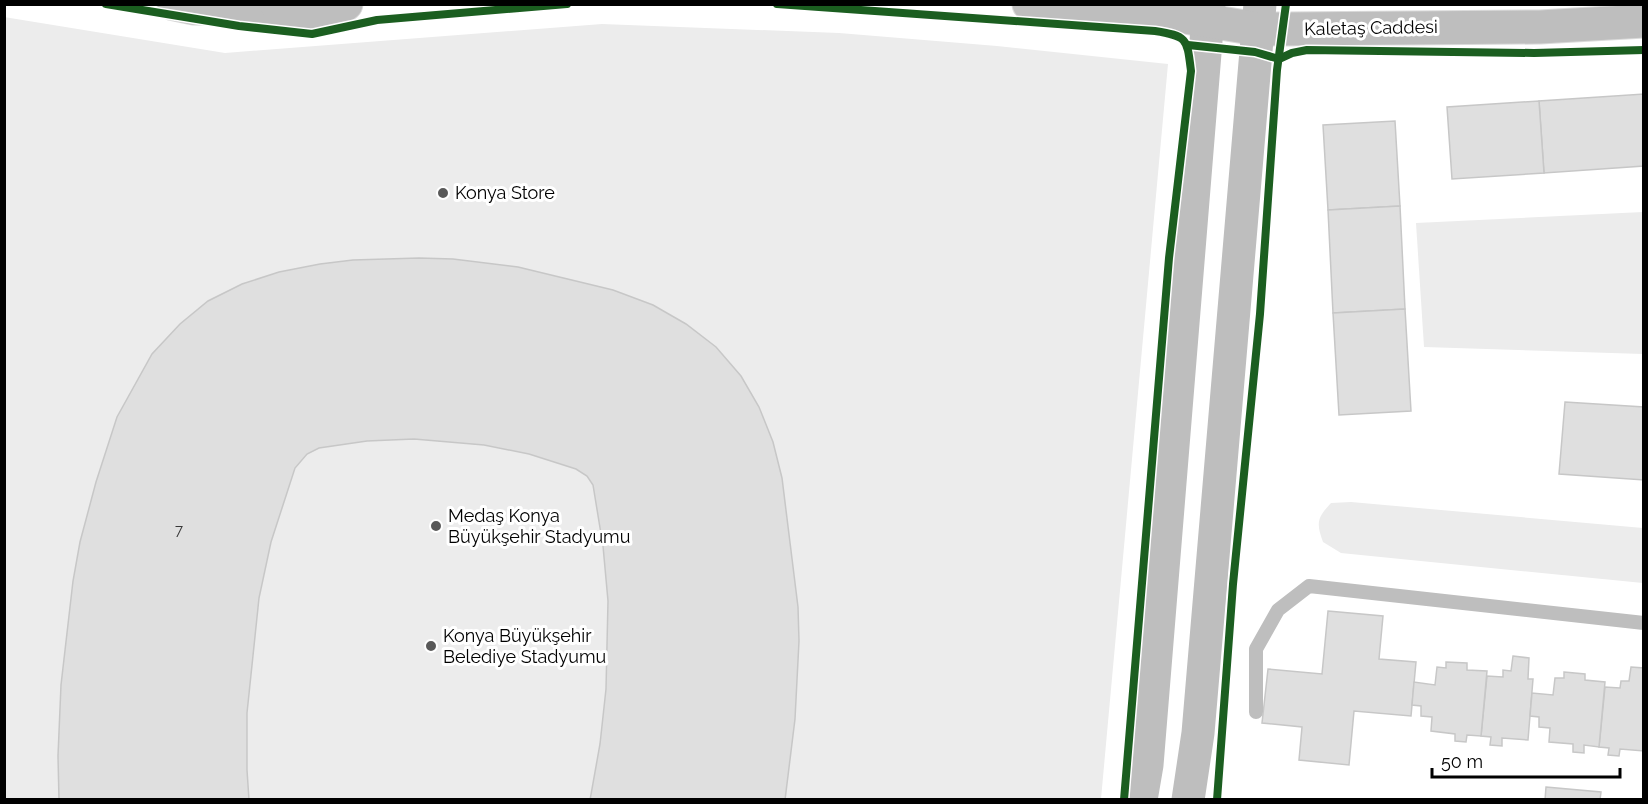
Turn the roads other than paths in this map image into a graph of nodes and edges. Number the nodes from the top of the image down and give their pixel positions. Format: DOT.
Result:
graph roads {
  1 [pos="174,4"];
  2 [pos="346,4"];
  3 [pos="1029,4"];
  4 [pos="280,7"];
  5 [pos="1208,12"];
  6 [pos="1258,17"];
  7 [pos="1644,21"];
  8 [pos="1644,623"];
  9 [pos="1256,712"];
  10 [pos="1141,800"];
  11 [pos="1188,800"];
  1 -- 4 [label="street"];
  2 -- 4 [label="street"];
  3 -- 5 [label="street, Kaletaş Caddesi"];
  5 -- 6 [label="street, Kaletaş Caddesi"];
  5 -- 10 [label="street"];
  6 -- 7 [label="street, Kaletaş Caddesi"];
  6 -- 11 [label="street"];
  8 -- 9 [label="lane"];
}
